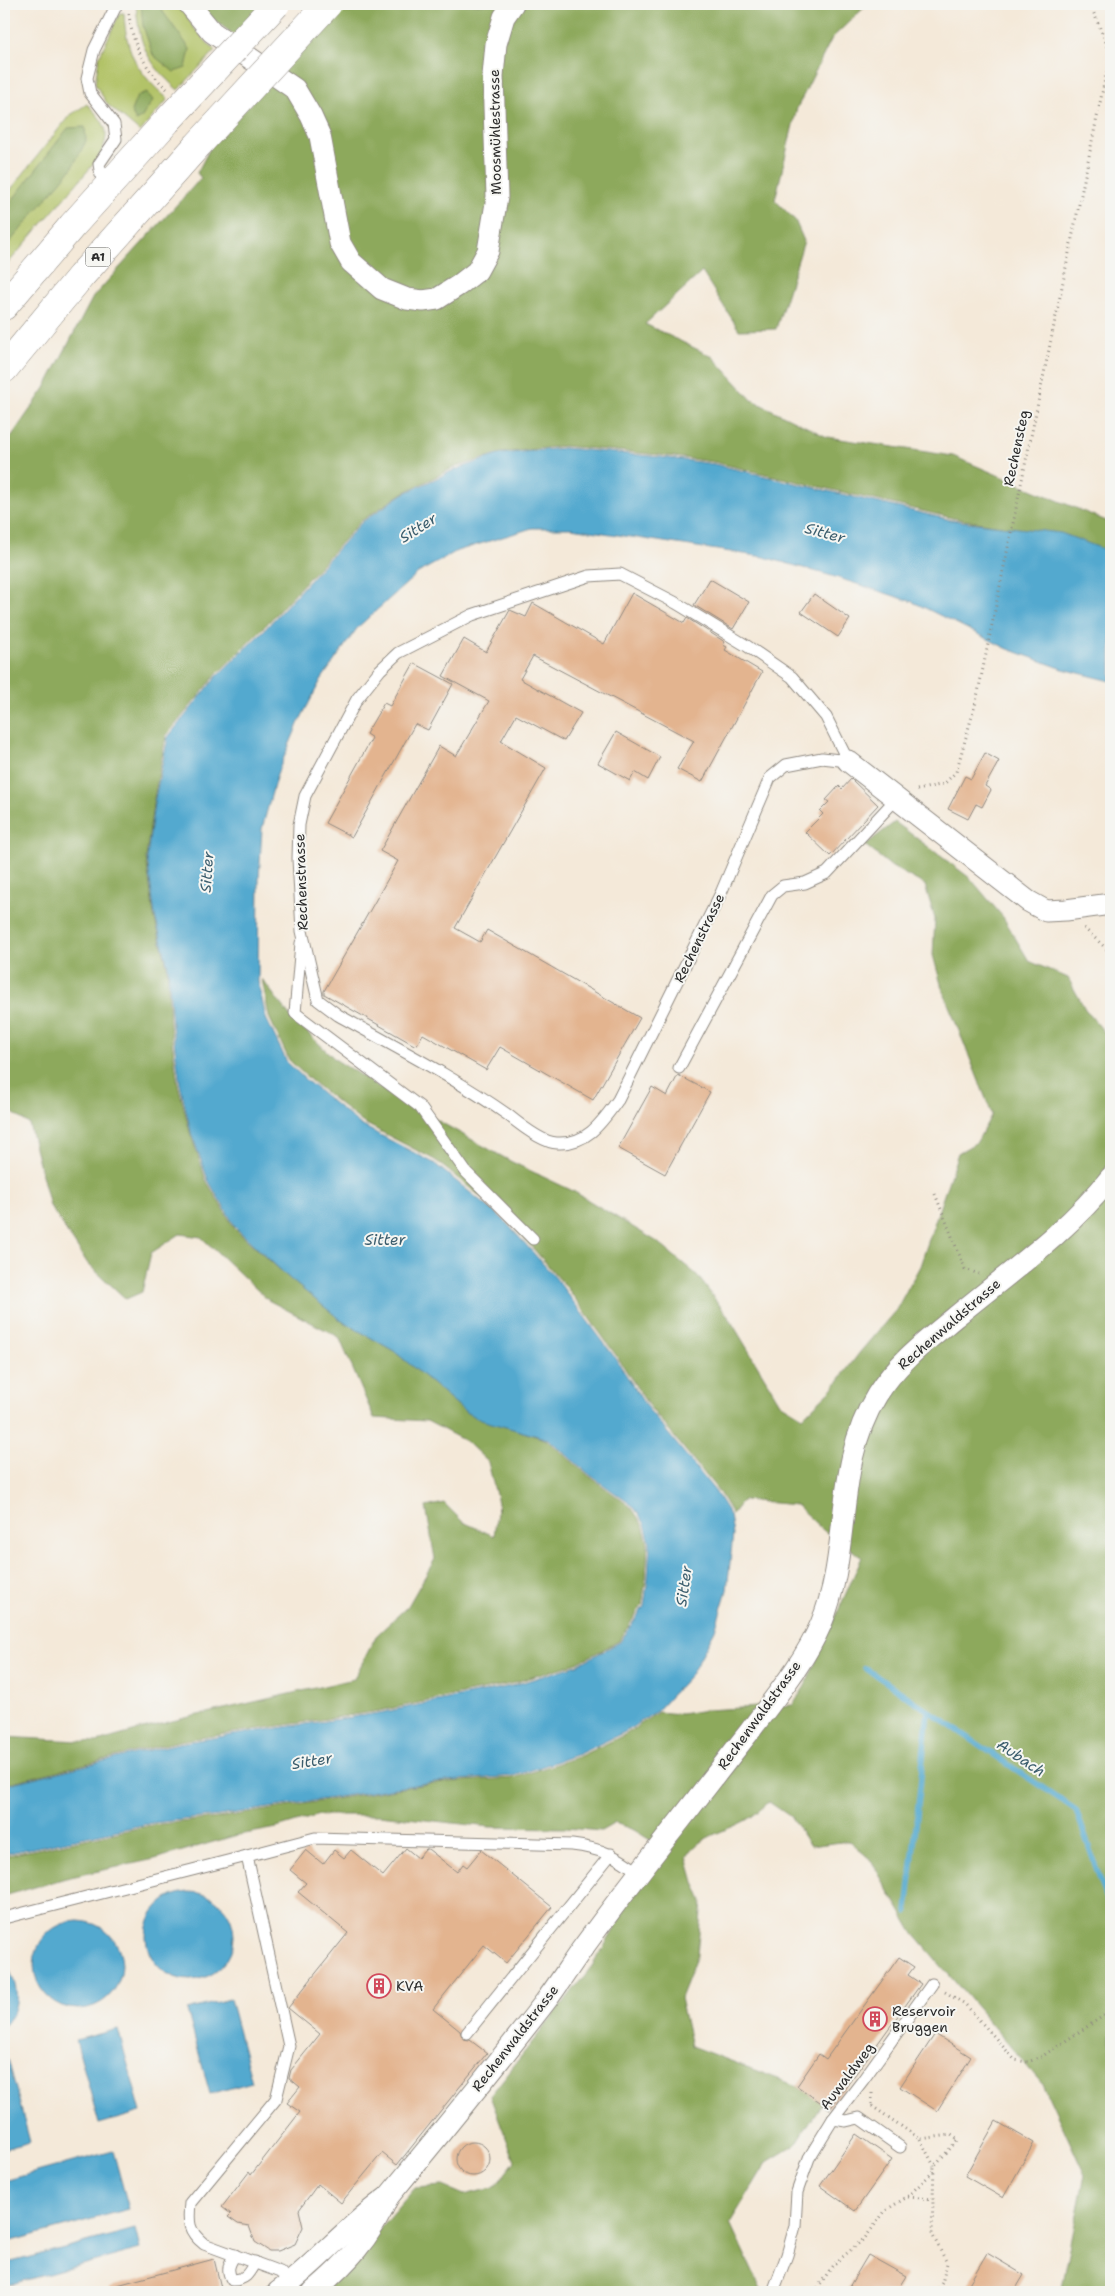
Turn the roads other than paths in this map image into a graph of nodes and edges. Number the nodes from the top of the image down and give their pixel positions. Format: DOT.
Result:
graph roads {
  1 [pos="117,4"];
  2 [pos="188,4"];
  3 [pos="276,4"];
  4 [pos="328,4"];
  5 [pos="513,4"];
  6 [pos="104,191"];
  7 [pos="4,306"];
  8 [pos="4,369"];
  9 [pos="848,761"];
  10 [pos="896,799"];
  11 [pos="1111,904"];
  12 [pos="302,931"];
  13 [pos="679,1068"];
  14 [pos="1111,1177"];
  15 [pos="533,1239"];
  16 [pos="611,1854"];
  17 [pos="247,1856"];
  18 [pos="639,1874"];
  19 [pos="4,1918"];
  20 [pos="932,1984"];
  21 [pos="467,2033"];
  22 [pos="847,2100"];
  23 [pos="859,2118"];
  24 [pos="833,2119"];
  25 [pos="900,2147"];
  26 [pos="388,2197"];
  27 [pos="235,2255"];
  28 [pos="255,2262"];
  29 [pos="289,2289"];
  30 [pos="313,2292"];
  31 [pos="773,2292"];
  1 -- 6 [label="lane"];
  2 -- 5 [label="street, Moosmühlestrasse"];
  3 -- 6 [label="highway, bridge"];
  4 -- 8 [label="highway, A1, bridge"];
  6 -- 7 [label="highway"];
  9 -- 10 [label="street, Rechenstrasse"];
  9 -- 12 [label="lane, Rechenstrasse"];
  9 -- 12 [label="lane, Rechenstrasse"];
  10 -- 11 [label="street, Rechenstrasse"];
  10 -- 13 [label="lane"];
  12 -- 15 [label="lane"];
  14 -- 18 [label="street, Rechenwaldstrasse"];
  16 -- 17 [label="lane"];
  16 -- 18 [label="lane"];
  16 -- 21 [label="lane"];
  17 -- 19 [label="lane"];
  17 -- 27 [label="lane"];
  18 -- 26 [label="street, Rechenwaldstrasse"];
  20 -- 22 [label="lane, Auwaldweg"];
  22 -- 23 [label="lane"];
  22 -- 24 [label="lane, Auwaldweg"];
  23 -- 24 [label="lane"];
  23 -- 25 [label="lane"];
  24 -- 31 [label="lane, Auwaldweg"];
  26 -- 29 [label="street, Rechenwaldstrasse"];
  26 -- 30 [label="street, Rechenwaldstrasse"];
  27 -- 28 [label="lane"];
  27 -- 28 [label="lane"];
  28 -- 29 [label="lane"];
}
